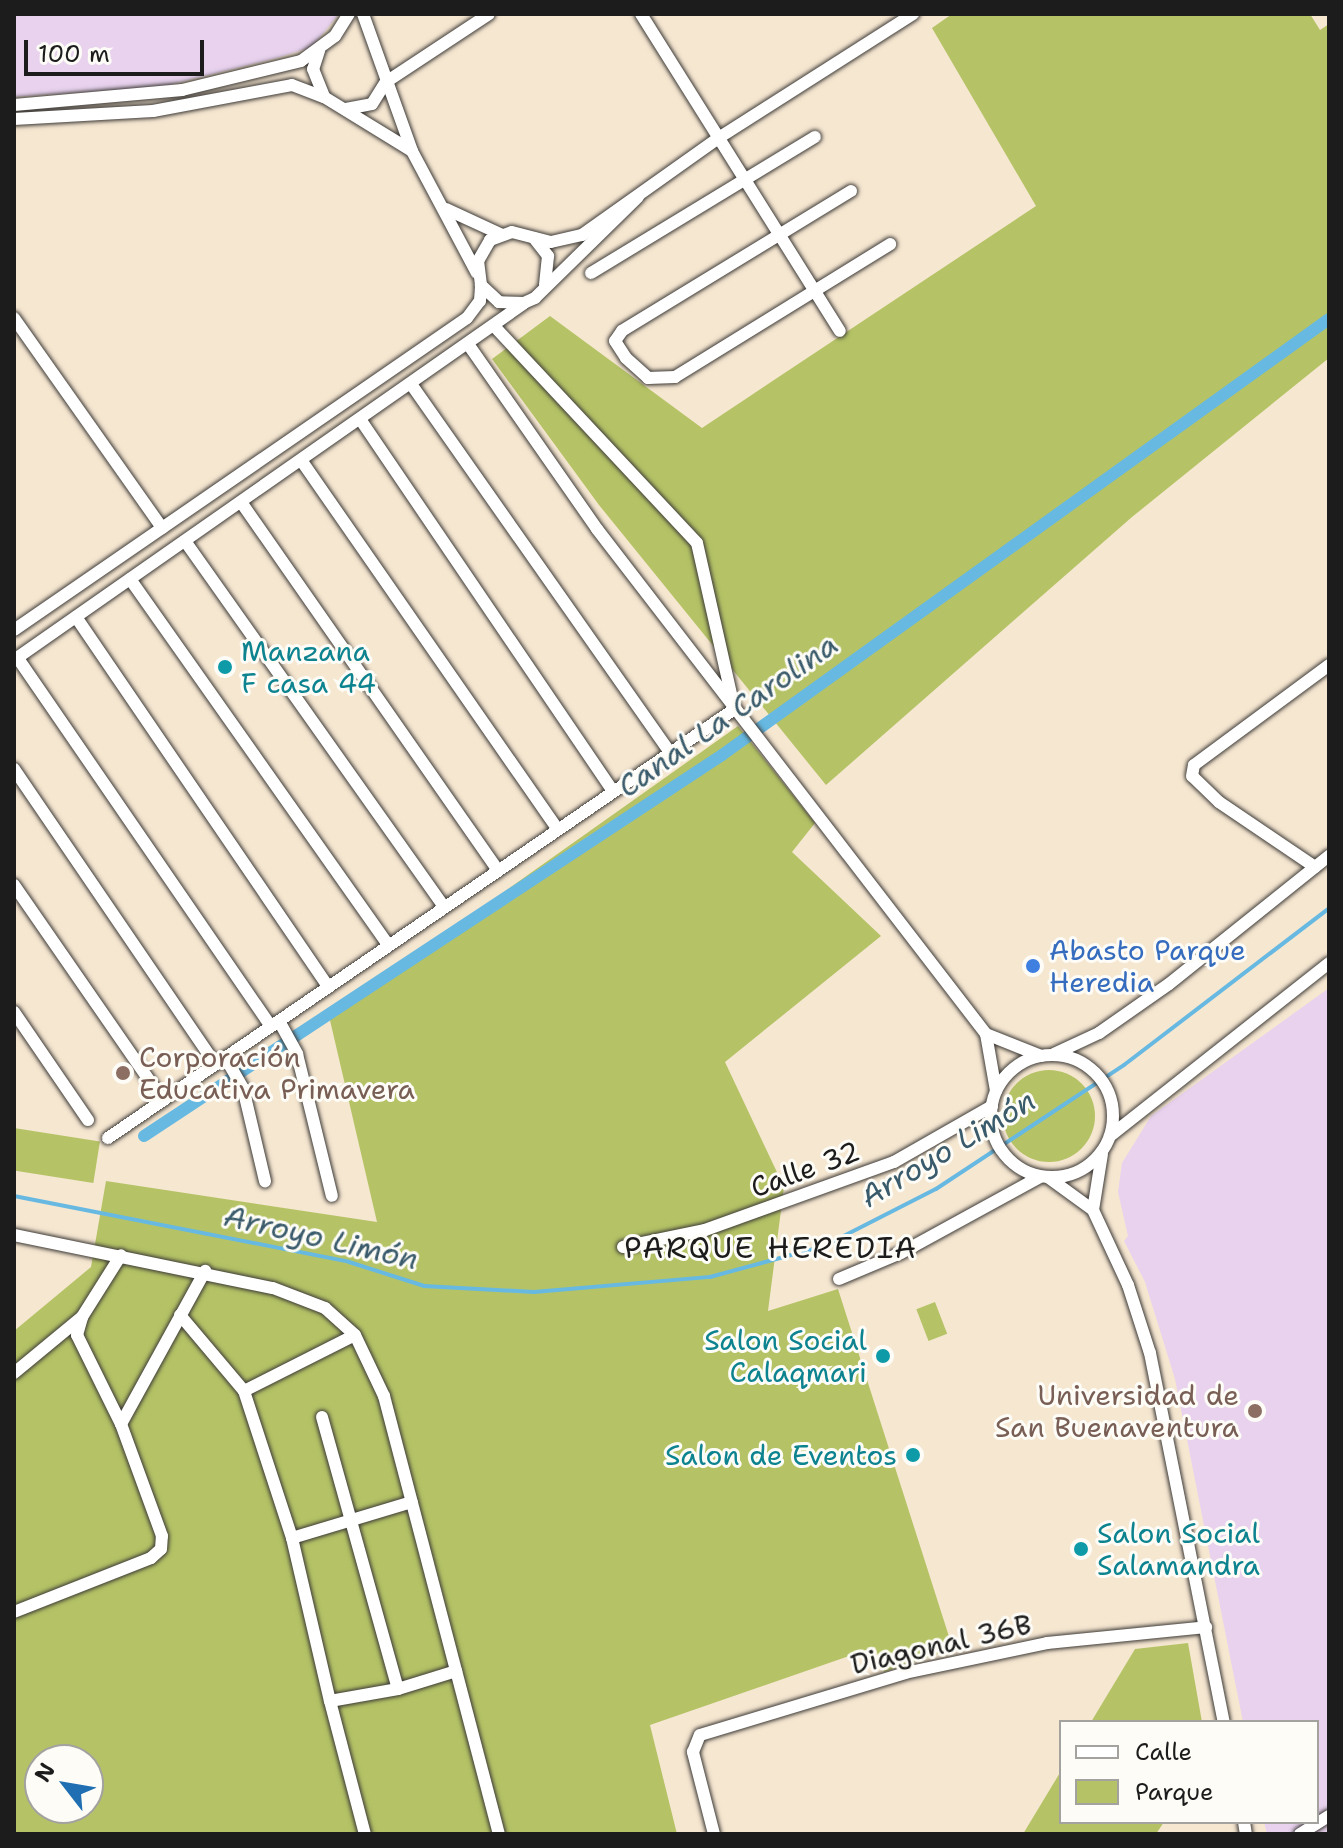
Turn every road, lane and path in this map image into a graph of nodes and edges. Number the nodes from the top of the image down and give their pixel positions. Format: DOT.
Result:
graph roads {
  1 [pos="349,14"];
  2 [pos="363,14"];
  3 [pos="489,14"];
  4 [pos="641,14"];
  5 [pos="913,14"];
  6 [pos="319,51"];
  7 [pos="386,82"];
  8 [pos="324,97"];
  9 [pos="14,105"];
  10 [pos="342,108"];
  11 [pos="14,119"];
  12 [pos="720,137"];
  13 [pos="815,137"];
  14 [pos="412,151"];
  15 [pos="744,178"];
  16 [pos="851,191"];
  17 [pos="638,197"];
  18 [pos="444,207"];
  19 [pos="500,234"];
  20 [pos="779,236"];
  21 [pos="534,238"];
  22 [pos="890,244"];
  23 [pos="591,273"];
  24 [pos="479,279"];
  25 [pos="543,289"];
  26 [pos="813,294"];
  27 [pos="524,303"];
  28 [pos="14,318"];
  29 [pos="494,326"];
  30 [pos="840,331"];
  31 [pos="468,344"];
  32 [pos="411,384"];
  33 [pos="360,419"];
  34 [pos="301,460"];
  35 [pos="241,502"];
  36 [pos="162,528"];
  37 [pos="185,541"];
  38 [pos="130,579"];
  39 [pos="36,614"];
  40 [pos="76,617"];
  41 [pos="14,630"];
  42 [pos="51,634"];
  43 [pos="16,659"];
  44 [pos="1329,665"];
  45 [pos="737,715"];
  46 [pos="670,752"];
  47 [pos="14,769"];
  48 [pos="613,791"];
  49 [pos="557,829"];
  50 [pos="1329,856"];
  51 [pos="1315,867"];
  52 [pos="498,870"];
  53 [pos="14,885"];
  54 [pos="444,907"];
  55 [pos="388,945"];
  56 [pos="1329,963"];
  57 [pos="328,987"];
  58 [pos="14,1012"];
  59 [pos="275,1024"];
  60 [pos="986,1034"];
  61 [pos="1046,1056"];
  62 [pos="220,1061"];
  63 [pos="996,1091"];
  64 [pos="163,1100"];
  65 [pos="992,1106"];
  66 [pos="88,1120"];
  67 [pos="1110,1136"];
  68 [pos="108,1138"];
  69 [pos="1103,1150"];
  70 [pos="1044,1177"];
  71 [pos="265,1181"];
  72 [pos="332,1196"];
  73 [pos="1093,1210"];
  74 [pos="14,1235"];
  75 [pos="623,1247"];
  76 [pos="121,1255"];
  77 [pos="205,1271"];
  78 [pos="839,1279"];
  79 [pos="180,1315"];
  80 [pos="82,1317"];
  81 [pos="355,1335"];
  82 [pos="14,1373"];
  83 [pos="244,1391"];
  84 [pos="322,1417"];
  85 [pos="121,1424"];
  86 [pos="412,1502"];
  87 [pos="352,1520"];
  88 [pos="292,1538"];
  89 [pos="14,1612"];
  90 [pos="1206,1627"];
  91 [pos="456,1671"];
  92 [pos="398,1689"];
  93 [pos="330,1701"];
  94 [pos="1224,1720"];
  95 [pos="365,1834"];
  96 [pos="497,1834"];
  97 [pos="714,1834"];
  1 -- 6 [label="street"];
  2 -- 7 [label="street"];
  3 -- 7 [label="street"];
  4 -- 12 [label="street"];
  5 -- 12 [label="street"];
  6 -- 8 [label="street"];
  6 -- 9 [label="street"];
  7 -- 10 [label="street"];
  7 -- 14 [label="street"];
  8 -- 10 [label="street"];
  8 -- 11 [label="street"];
  10 -- 14 [label="street"];
  12 -- 15 [label="street"];
  12 -- 17 [label="street"];
  13 -- 15 [label="street"];
  14 -- 18 [label="street"];
  15 -- 20 [label="street"];
  15 -- 23 [label="street"];
  16 -- 20 [label="street"];
  17 -- 21 [label="street"];
  17 -- 25 [label="street"];
  18 -- 19 [label="street"];
  18 -- 24 [label="street"];
  19 -- 21 [label="street"];
  19 -- 24 [label="street"];
  20 -- 26 [label="street"];
  20 -- 26 [label="street"];
  21 -- 25 [label="street"];
  22 -- 26 [label="street"];
  24 -- 27 [label="street"];
  24 -- 36 [label="street"];
  25 -- 27 [label="street"];
  26 -- 30 [label="street"];
  27 -- 29 [label="street"];
  28 -- 36 [label="street"];
  29 -- 31 [label="street"];
  29 -- 45 [label="street"];
  31 -- 32 [label="street"];
  31 -- 45 [label="street"];
  32 -- 33 [label="street"];
  32 -- 46 [label="street"];
  33 -- 34 [label="street"];
  33 -- 48 [label="street"];
  34 -- 35 [label="street"];
  34 -- 49 [label="street"];
  35 -- 37 [label="street"];
  35 -- 52 [label="street"];
  36 -- 39 [label="street"];
  37 -- 38 [label="street"];
  37 -- 54 [label="street"];
  38 -- 40 [label="street"];
  38 -- 55 [label="street"];
  39 -- 41 [label="street"];
  39 -- 42 [label="street"];
  40 -- 42 [label="street"];
  40 -- 57 [label="street"];
  42 -- 43 [label="street"];
  43 -- 59 [label="street"];
  44 -- 51 [label="street"];
  45 -- 46 [label="street"];
  45 -- 60 [label="street"];
  46 -- 48 [label="street"];
  47 -- 62 [label="street"];
  48 -- 49 [label="street"];
  49 -- 52 [label="street"];
  50 -- 51 [label="street"];
  51 -- 61 [label="street"];
  52 -- 54 [label="street"];
  53 -- 64 [label="street"];
  54 -- 55 [label="street"];
  55 -- 57 [label="street"];
  56 -- 67 [label="street"];
  57 -- 59 [label="street"];
  58 -- 66 [label="street"];
  59 -- 62 [label="street"];
  59 -- 72 [label="street"];
  60 -- 61 [label="street"];
  60 -- 63 [label="street"];
  61 -- 63 [label="street"];
  61 -- 67 [label="street"];
  62 -- 64 [label="street"];
  62 -- 71 [label="street"];
  63 -- 65 [label="street"];
  64 -- 68 [label="street"];
  65 -- 70 [label="street"];
  65 -- 75 [label="street, Calle 32"];
  67 -- 69 [label="street"];
  69 -- 70 [label="street"];
  69 -- 73 [label="street"];
  70 -- 73 [label="street"];
  70 -- 78 [label="street"];
  73 -- 90 [label="street"];
  74 -- 76 [label="street"];
  76 -- 77 [label="street"];
  76 -- 80 [label="street"];
  77 -- 79 [label="street"];
  77 -- 81 [label="street"];
  79 -- 83 [label="street"];
  79 -- 85 [label="street"];
  80 -- 82 [label="street"];
  80 -- 85 [label="street"];
  81 -- 83 [label="street"];
  81 -- 86 [label="street"];
  83 -- 88 [label="street"];
  84 -- 87 [label="street"];
  85 -- 89 [label="street"];
  86 -- 87 [label="street"];
  86 -- 91 [label="street"];
  87 -- 88 [label="street"];
  87 -- 92 [label="street"];
  88 -- 93 [label="street"];
  90 -- 94 [label="street"];
  90 -- 97 [label="street, Diagonal 36B"];
  91 -- 92 [label="street"];
  91 -- 96 [label="street"];
  92 -- 93 [label="street"];
  93 -- 95 [label="street"];
}
